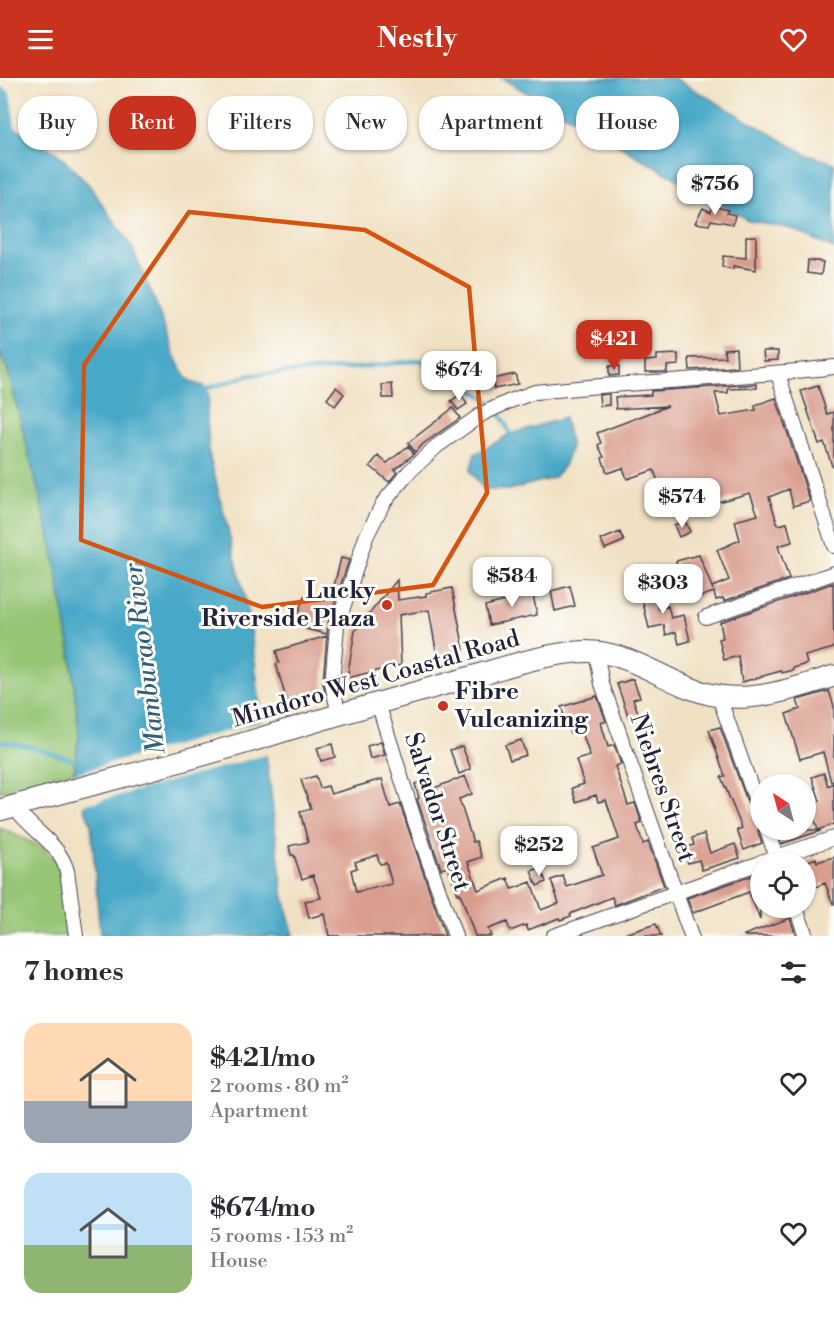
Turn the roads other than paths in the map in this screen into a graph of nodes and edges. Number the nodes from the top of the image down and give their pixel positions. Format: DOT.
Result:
graph roads {
  1 [pos="834,367"];
  2 [pos="778,374"];
  3 [pos="834,546"];
  4 [pos="834,573"];
  5 [pos="706,617"];
  6 [pos="596,652"];
  7 [pos="834,676"];
  8 [pos="719,697"];
  9 [pos="378,703"];
  10 [pos="339,715"];
  11 [pos="750,784"];
  12 [pos="7,808"];
  13 [pos="834,838"];
  14 [pos="798,852"];
  15 [pos="750,867"];
  16 [pos="675,894"];
  17 [pos="800,918"];
  18 [pos="76,936"];
  19 [pos="455,936"];
  20 [pos="552,936"];
  21 [pos="692,936"];
  22 [pos="806,936"];
  1 -- 2 [label="street"];
  2 -- 3 [label="street"];
  2 -- 10 [label="street"];
  4 -- 5 [label="street"];
  6 -- 8 [label="main road, Mindoro West Coastal Road"];
  6 -- 9 [label="main road, Mindoro West Coastal Road"];
  6 -- 16 [label="street, Niebres Street"];
  7 -- 8 [label="main road, Mindoro West Coastal Road"];
  8 -- 11 [label="street"];
  9 -- 10 [label="main road, Mindoro West Coastal Road"];
  9 -- 19 [label="street, Salvador Street"];
  10 -- 12 [label="main road, Mindoro West Coastal Road"];
  12 -- 18 [label="street"];
  13 -- 14 [label="street"];
  15 -- 16 [label="street"];
  16 -- 20 [label="street"];
  16 -- 21 [label="street, Niebres Street"];
  17 -- 22 [label="street"];
}
